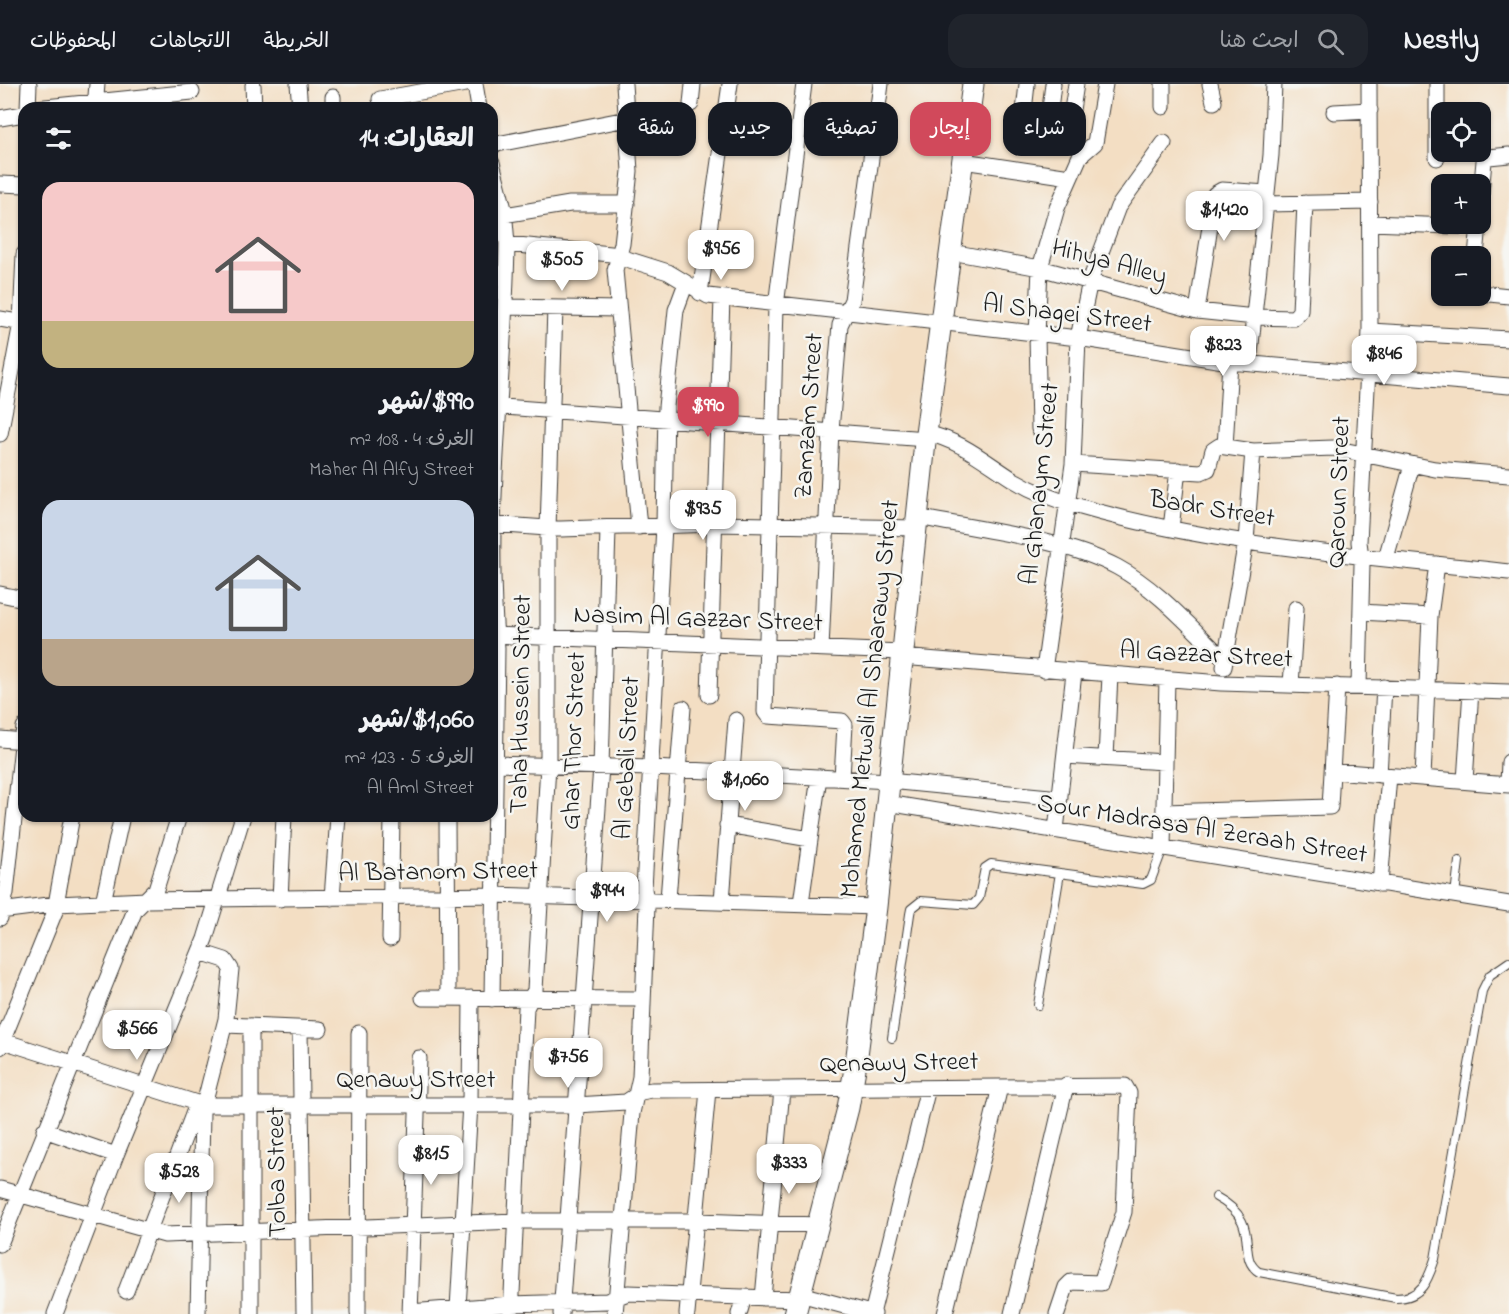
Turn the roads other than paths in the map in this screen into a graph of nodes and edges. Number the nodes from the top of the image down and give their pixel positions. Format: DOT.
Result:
graph roads {
  1 [pos="29,84"];
  2 [pos="97,84"];
  3 [pos="298,84"];
  4 [pos="466,84"];
  5 [pos="475,84"];
  6 [pos="624,84"];
  7 [pos="693,84"];
  8 [pos="730,84"];
  9 [pos="804,84"];
  10 [pos="881,84"];
  11 [pos="973,84"];
  12 [pos="1027,84"];
  13 [pos="1053,84"];
  14 [pos="1076,84"];
  15 [pos="1105,84"];
  16 [pos="1164,84"];
  17 [pos="1210,84"];
  18 [pos="1274,84"];
  19 [pos="1370,84"];
  20 [pos="1437,84"];
  21 [pos="253,85"];
  22 [pos="191,88"];
  23 [pos="380,97"];
  24 [pos="28,102"];
  25 [pos="95,102"];
  26 [pos="132,102"];
  27 [pos="254,102"];
  28 [pos="300,102"];
  29 [pos="479,102"];
  30 [pos="626,102"];
  31 [pos="691,102"];
  32 [pos="1025,102"];
  33 [pos="1051,102"];
  34 [pos="1073,102"];
  35 [pos="1214,102"];
  36 [pos="1437,102"];
  37 [pos="1163,107"];
  38 [pos="1370,110"];
  39 [pos="1334,112"];
  40 [pos="18,115"];
  41 [pos="0,118"];
  42 [pos="617,121"];
  43 [pos="1164,143"];
  44 [pos="498,144"];
  45 [pos="1509,155"];
  46 [pos="630,156"];
  47 [pos="963,161"];
  48 [pos="1483,174"];
  49 [pos="1070,177"];
  50 [pos="0,184"];
  51 [pos="18,185"];
  52 [pos="1266,199"];
  53 [pos="1370,202"];
  54 [pos="1305,203"];
  55 [pos="627,204"];
  56 [pos="499,217"];
  57 [pos="1370,223"];
  58 [pos="1431,224"];
  59 [pos="507,244"];
  60 [pos="951,252"];
  61 [pos="618,257"];
  62 [pos="1040,268"];
  63 [pos="1090,281"];
  64 [pos="686,283"];
  65 [pos="700,293"];
  66 [pos="1491,294"];
  67 [pos="1509,296"];
  68 [pos="722,298"];
  69 [pos="776,306"];
  70 [pos="506,307"];
  71 [pos="555,308"];
  72 [pos="618,309"];
  73 [pos="1197,310"];
  74 [pos="847,313"];
  75 [pos="1255,317"];
  76 [pos="0,319"];
  77 [pos="18,322"];
  78 [pos="941,324"];
  79 [pos="1370,331"];
  80 [pos="1036,335"];
  81 [pos="1078,338"];
  82 [pos="1509,339"];
  83 [pos="18,343"];
  84 [pos="1230,362"];
  85 [pos="1249,363"];
  86 [pos="1368,372"];
  87 [pos="498,386"];
  88 [pos="1509,386"];
  89 [pos="498,406"];
  90 [pos="550,409"];
  91 [pos="629,416"];
  92 [pos="665,418"];
  93 [pos="718,422"];
  94 [pos="774,426"];
  95 [pos="1039,429"];
  96 [pos="831,430"];
  97 [pos="0,434"];
  98 [pos="926,436"];
  99 [pos="1225,447"];
  100 [pos="1253,451"];
  101 [pos="1365,454"];
  102 [pos="1073,464"];
  103 [pos="1412,465"];
  104 [pos="1178,470"];
  105 [pos="1509,475"];
  106 [pos="1067,503"];
  107 [pos="917,522"];
  108 [pos="715,524"];
  109 [pos="498,525"];
  110 [pos="771,525"];
  111 [pos="664,526"];
  112 [pos="826,526"];
  113 [pos="639,527"];
  114 [pos="1171,528"];
  115 [pos="548,529"];
  116 [pos="608,529"];
  117 [pos="1246,541"];
  118 [pos="1060,547"];
  119 [pos="1361,555"];
  120 [pos="1386,558"];
  121 [pos="1437,564"];
  122 [pos="1509,571"];
  123 [pos="0,594"];
  124 [pos="18,598"];
  125 [pos="1296,609"];
  126 [pos="1361,612"];
  127 [pos="1430,616"];
  128 [pos="498,635"];
  129 [pos="548,638"];
  130 [pos="603,640"];
  131 [pos="658,642"];
  132 [pos="711,644"];
  133 [pos="767,647"];
  134 [pos="821,649"];
  135 [pos="902,654"];
  136 [pos="1225,660"];
  137 [pos="1044,670"];
  138 [pos="1074,673"];
  139 [pos="1110,675"];
  140 [pos="1167,679"];
  141 [pos="1221,683"];
  142 [pos="1291,685"];
  143 [pos="1337,686"];
  144 [pos="1359,686"];
  145 [pos="1384,687"];
  146 [pos="1428,689"];
  147 [pos="1471,690"];
  148 [pos="1509,692"];
  149 [pos="709,695"];
  150 [pos="683,708"];
  151 [pos="736,720"];
  152 [pos="18,737"];
  153 [pos="0,739"];
  154 [pos="1065,756"];
  155 [pos="1106,758"];
  156 [pos="1165,762"];
  157 [pos="1509,762"];
  158 [pos="498,764"];
  159 [pos="548,765"];
  160 [pos="18,767"];
  161 [pos="601,767"];
  162 [pos="653,768"];
  163 [pos="678,770"];
  164 [pos="1333,771"];
  165 [pos="732,773"];
  166 [pos="1384,775"];
  167 [pos="819,777"];
  168 [pos="842,778"];
  169 [pos="1423,778"];
  170 [pos="889,781"];
  171 [pos="1466,781"];
  172 [pos="1508,785"];
  173 [pos="1060,798"];
  174 [pos="887,803"];
  175 [pos="1164,812"];
  176 [pos="71,822"];
  177 [pos="122,822"];
  178 [pos="177,822"];
  179 [pos="241,822"];
  180 [pos="284,822"];
  181 [pos="338,822"];
  182 [pos="392,822"];
  183 [pos="447,822"];
  184 [pos="494,822"];
  185 [pos="727,825"];
  186 [pos="1056,830"];
  187 [pos="6,839"];
  188 [pos="810,839"];
  189 [pos="1163,848"];
  190 [pos="1459,861"];
  191 [pos="1060,873"];
  192 [pos="1380,884"];
  193 [pos="494,895"];
  194 [pos="1455,895"];
  195 [pos="449,896"];
  196 [pos="540,896"];
  197 [pos="592,896"];
  198 [pos="392,897"];
  199 [pos="332,898"];
  200 [pos="646,898"];
  201 [pos="280,899"];
  202 [pos="668,899"];
  203 [pos="147,900"];
  204 [pos="218,900"];
  205 [pos="722,901"];
  206 [pos="103,902"];
  207 [pos="801,903"];
  208 [pos="57,904"];
  209 [pos="1509,904"];
  210 [pos="876,906"];
  211 [pos="1,913"];
  212 [pos="390,939"];
  213 [pos="200,952"];
  214 [pos="1509,962"];
  215 [pos="423,998"];
  216 [pos="448,998"];
  217 [pos="471,998"];
  218 [pos="531,998"];
  219 [pos="492,999"];
  220 [pos="585,999"];
  221 [pos="643,999"];
  222 [pos="1038,1005"];
  223 [pos="225,1025"];
  224 [pos="251,1026"];
  225 [pos="300,1029"];
  226 [pos="320,1029"];
  227 [pos="359,1033"];
  228 [pos="892,1038"];
  229 [pos="1,1043"];
  230 [pos="419,1058"];
  231 [pos="73,1065"];
  232 [pos="1066,1085"];
  233 [pos="999,1087"];
  234 [pos="144,1088"];
  235 [pos="928,1088"];
  236 [pos="852,1089"];
  237 [pos="708,1090"];
  238 [pos="782,1090"];
  239 [pos="637,1095"];
  240 [pos="470,1104"];
  241 [pos="522,1104"];
  242 [pos="200,1105"];
  243 [pos="249,1106"];
  244 [pos="301,1106"];
  245 [pos="358,1106"];
  246 [pos="417,1106"];
  247 [pos="576,1106"];
  248 [pos="44,1130"];
  249 [pos="116,1155"];
  250 [pos="0,1189"];
  251 [pos="18,1193"];
  252 [pos="1216,1197"];
  253 [pos="93,1215"];
  254 [pos="623,1220"];
  255 [pos="516,1221"];
  256 [pos="567,1221"];
  257 [pos="697,1221"];
  258 [pos="464,1223"];
  259 [pos="770,1224"];
  260 [pos="819,1225"];
  261 [pos="413,1226"];
  262 [pos="358,1228"];
  263 [pos="303,1230"];
  264 [pos="251,1232"];
  265 [pos="149,1233"];
  266 [pos="200,1234"];
  267 [pos="0,1244"];
  268 [pos="126,1291"];
  269 [pos="688,1295"];
  270 [pos="617,1297"];
  271 [pos="744,1297"];
  272 [pos="763,1298"];
  273 [pos="798,1302"];
  274 [pos="458,1308"];
  275 [pos="562,1308"];
  276 [pos="511,1309"];
  277 [pos="410,1313"];
  278 [pos="55,1314"];
  279 [pos="198,1314"];
  280 [pos="251,1314"];
  281 [pos="304,1314"];
  282 [pos="358,1314"];
  283 [pos="615,1314"];
  284 [pos="687,1314"];
  285 [pos="739,1314"];
  286 [pos="873,1314"];
  287 [pos="945,1314"];
  288 [pos="1012,1314"];
  289 [pos="1057,1314"];
  1 -- 24 [label="street"];
  2 -- 25 [label="street"];
  3 -- 28 [label="street"];
  4 -- 23 [label="street"];
  5 -- 29 [label="street"];
  6 -- 30 [label="street"];
  7 -- 31 [label="street"];
  8 -- 65 [label="street"];
  9 -- 69 [label="street"];
  10 -- 74 [label="street, Zamzam Street"];
  11 -- 47 [label="street, Mohamed Metwali Al Shaarawy Street"];
  12 -- 32 [label="street"];
  13 -- 33 [label="street"];
  14 -- 34 [label="street"];
  15 -- 49 [label="street"];
  16 -- 37 [label="street"];
  17 -- 35 [label="street"];
  18 -- 52 [label="street"];
  19 -- 38 [label="street, Qaroun Street"];
  20 -- 36 [label="street"];
  21 -- 27 [label="street"];
  22 -- 26 [label="street"];
  38 -- 39 [label="street"];
  38 -- 53 [label="street, Qaroun Street"];
  40 -- 41 [label="street"];
  42 -- 44 [label="street"];
  43 -- 63 [label="street, Al Ghanaym Street"];
  45 -- 48 [label="street"];
  46 -- 55 [label="street"];
  47 -- 49 [label="street"];
  47 -- 60 [label="street, Mohamed Metwali Al Shaarawy Street"];
  49 -- 62 [label="street"];
  50 -- 51 [label="street"];
  52 -- 54 [label="street"];
  52 -- 73 [label="street"];
  52 -- 75 [label="street"];
  53 -- 54 [label="street"];
  53 -- 57 [label="street, Qaroun Street"];
  54 -- 75 [label="street, Hihya Alley"];
  55 -- 56 [label="street"];
  55 -- 61 [label="street"];
  56 -- 59 [label="street"];
  57 -- 58 [label="street"];
  57 -- 79 [label="street, Qaroun Street"];
  59 -- 61 [label="street"];
  59 -- 70 [label="street"];
  60 -- 62 [label="street, Hihya Alley"];
  60 -- 78 [label="street, Mohamed Metwali Al Shaarawy Street"];
  61 -- 64 [label="street"];
  61 -- 72 [label="street"];
  62 -- 63 [label="street, Hihya Alley"];
  62 -- 80 [label="street"];
  63 -- 73 [label="street, Hihya Alley"];
  63 -- 81 [label="street, Al Ghanaym Street"];
  64 -- 65 [label="street"];
  64 -- 92 [label="street, Al Gebali Street"];
  65 -- 68 [label="street, Al Shagei Street"];
  66 -- 67 [label="street"];
  68 -- 69 [label="street, Al Shagei Street"];
  68 -- 93 [label="street"];
  69 -- 74 [label="street, Al Shagei Street"];
  69 -- 94 [label="street"];
  70 -- 71 [label="street"];
  70 -- 87 [label="street"];
  71 -- 72 [label="street"];
  71 -- 90 [label="street, Taha Hussein Street"];
  72 -- 91 [label="street"];
  73 -- 75 [label="street, Hihya Alley"];
  74 -- 78 [label="street, Al Shagei Street"];
  74 -- 96 [label="street, Zamzam Street"];
  75 -- 85 [label="street"];
  76 -- 77 [label="street"];
  78 -- 80 [label="street, Al Shagei Street"];
  78 -- 98 [label="street, Mohamed Metwali Al Shaarawy Street"];
  79 -- 82 [label="street"];
  79 -- 86 [label="street, Qaroun Street"];
  80 -- 81 [label="street, Al Shagei Street"];
  80 -- 95 [label="street"];
  81 -- 84 [label="street, Al Shagei Street"];
  81 -- 102 [label="street, Al Ghanaym Street"];
  83 -- 97 [label="street"];
  84 -- 85 [label="street, Al Shagei Street"];
  84 -- 99 [label="street"];
  85 -- 86 [label="street, Al Shagei Street"];
  86 -- 88 [label="street, Al Shagei Street"];
  86 -- 101 [label="street, Qaroun Street"];
  89 -- 90 [label="street, Badr Street"];
  90 -- 91 [label="street, Badr Street"];
  90 -- 115 [label="street, Taha Hussein Street"];
  91 -- 92 [label="street, Badr Street"];
  91 -- 113 [label="street"];
  92 -- 93 [label="street, Badr Street"];
  92 -- 111 [label="street, Al Gebali Street"];
  93 -- 94 [label="street, Badr Street"];
  93 -- 108 [label="street"];
  94 -- 96 [label="street, Badr Street"];
  94 -- 110 [label="street"];
  96 -- 98 [label="street, Badr Street"];
  96 -- 112 [label="street, Zamzam Street"];
  98 -- 106 [label="street, Badr Street"];
  98 -- 107 [label="street, Mohamed Metwali Al Shaarawy Street"];
  99 -- 100 [label="street"];
  99 -- 104 [label="street"];
  100 -- 101 [label="street"];
  100 -- 117 [label="street"];
  101 -- 103 [label="street"];
  101 -- 119 [label="street, Qaroun Street"];
  102 -- 104 [label="street"];
  102 -- 106 [label="street, Al Ghanaym Street"];
  103 -- 105 [label="street"];
  103 -- 120 [label="street"];
  104 -- 114 [label="street"];
  106 -- 114 [label="street, Badr Street"];
  106 -- 118 [label="street, Al Ghanaym Street"];
  107 -- 112 [label="street"];
  107 -- 118 [label="street"];
  107 -- 135 [label="street, Mohamed Metwali Al Shaarawy Street"];
  108 -- 110 [label="street"];
  108 -- 111 [label="street"];
  108 -- 132 [label="street"];
  109 -- 115 [label="street"];
  110 -- 112 [label="street"];
  110 -- 133 [label="street"];
  111 -- 113 [label="street"];
  111 -- 131 [label="street, Al Gebali Street"];
  112 -- 134 [label="street, Zamzam Street"];
  113 -- 116 [label="street"];
  114 -- 117 [label="street, Badr Street"];
  115 -- 116 [label="street"];
  115 -- 129 [label="street, Taha Hussein Street"];
  116 -- 130 [label="street, Ghar Thor Street"];
  117 -- 119 [label="street, Badr Street"];
  117 -- 136 [label="street"];
  118 -- 136 [label="street"];
  118 -- 137 [label="street, Al Ghanaym Street"];
  119 -- 120 [label="street, Badr Street"];
  119 -- 126 [label="street, Qaroun Street"];
  120 -- 121 [label="street, Badr Street"];
  121 -- 122 [label="street, Badr Street"];
  121 -- 127 [label="street"];
  123 -- 124 [label="street"];
  125 -- 142 [label="street"];
  126 -- 127 [label="street"];
  126 -- 144 [label="street, Qaroun Street"];
  127 -- 146 [label="street"];
  128 -- 129 [label="street, Nasim Al Gazzar Street"];
  129 -- 130 [label="street, Nasim Al Gazzar Street"];
  129 -- 159 [label="street, Taha Hussein Street"];
  130 -- 131 [label="street, Nasim Al Gazzar Street"];
  130 -- 161 [label="street, Ghar Thor Street"];
  131 -- 132 [label="street, Nasim Al Gazzar Street"];
  131 -- 162 [label="street, Al Gebali Street"];
  132 -- 133 [label="street, Nasim Al Gazzar Street"];
  132 -- 149 [label="street"];
  133 -- 134 [label="street, Nasim Al Gazzar Street"];
  133 -- 168 [label="street"];
  134 -- 135 [label="street, Nasim Al Gazzar Street"];
  135 -- 137 [label="street, Al Gazzar Street"];
  135 -- 170 [label="street, Mohamed Metwali Al Shaarawy Street"];
  136 -- 141 [label="street"];
  137 -- 138 [label="street, Al Gazzar Street"];
  138 -- 139 [label="street, Al Gazzar Street"];
  138 -- 154 [label="street"];
  139 -- 140 [label="street, Al Gazzar Street"];
  139 -- 155 [label="street"];
  140 -- 141 [label="street, Al Gazzar Street"];
  140 -- 156 [label="street"];
  141 -- 142 [label="street, Al Gazzar Street"];
  142 -- 143 [label="street, Al Gazzar Street"];
  143 -- 144 [label="street, Al Gazzar Street"];
  143 -- 164 [label="street"];
  144 -- 145 [label="street, Al Gazzar Street"];
  145 -- 146 [label="street, Al Gazzar Street"];
  145 -- 166 [label="street"];
  146 -- 147 [label="street, Al Gazzar Street"];
  146 -- 169 [label="street"];
  147 -- 148 [label="street, Al Gazzar Street"];
  147 -- 171 [label="street"];
  150 -- 163 [label="street"];
  151 -- 165 [label="street"];
  152 -- 153 [label="street"];
  154 -- 155 [label="street"];
  154 -- 173 [label="street"];
  155 -- 156 [label="street"];
  156 -- 175 [label="street"];
  157 -- 172 [label="street"];
  158 -- 159 [label="street"];
  159 -- 161 [label="street"];
  159 -- 196 [label="street, Taha Hussein Street"];
  160 -- 187 [label="street"];
  161 -- 162 [label="street"];
  161 -- 197 [label="street, Ghar Thor Street"];
  162 -- 163 [label="street"];
  162 -- 200 [label="street, Al Gebali Street"];
  163 -- 165 [label="street"];
  163 -- 202 [label="street"];
  164 -- 166 [label="street"];
  164 -- 175 [label="street"];
  165 -- 167 [label="street"];
  165 -- 185 [label="street"];
  166 -- 169 [label="street"];
  166 -- 192 [label="street"];
  167 -- 168 [label="street"];
  167 -- 188 [label="street"];
  168 -- 170 [label="street"];
  169 -- 171 [label="street"];
  170 -- 173 [label="street"];
  170 -- 174 [label="street, Mohamed Metwali Al Shaarawy Street"];
  171 -- 172 [label="street"];
  173 -- 186 [label="street"];
  174 -- 186 [label="street, Sour Madrasa Al Zeraah Street"];
  174 -- 210 [label="street, Mohamed Metwali Al Shaarawy Street"];
  175 -- 189 [label="street"];
  176 -- 208 [label="street"];
  177 -- 206 [label="street"];
  178 -- 203 [label="street"];
  179 -- 204 [label="street"];
  180 -- 201 [label="street"];
  181 -- 199 [label="street"];
  182 -- 198 [label="street"];
  183 -- 195 [label="street"];
  184 -- 193 [label="street"];
  185 -- 188 [label="street"];
  185 -- 205 [label="street"];
  186 -- 189 [label="street, Sour Madrasa Al Zeraah Street"];
  187 -- 211 [label="street"];
  188 -- 207 [label="street"];
  189 -- 191 [label="lane"];
  189 -- 192 [label="street, Sour Madrasa Al Zeraah Street"];
  190 -- 194 [label="lane"];
  191 -- 222 [label="lane"];
  191 -- 228 [label="lane"];
  192 -- 194 [label="street, Sour Madrasa Al Zeraah Street"];
  193 -- 195 [label="street, Al Batanom Street"];
  193 -- 196 [label="street, Al Batanom Street"];
  193 -- 219 [label="street"];
  194 -- 209 [label="street, Sour Madrasa Al Zeraah Street"];
  195 -- 198 [label="street, Al Batanom Street"];
  195 -- 216 [label="street"];
  196 -- 197 [label="street, Al Batanom Street"];
  196 -- 218 [label="street, Taha Hussein Street"];
  197 -- 200 [label="street, Al Batanom Street"];
  197 -- 220 [label="street, Ghar Thor Street"];
  198 -- 199 [label="street, Al Batanom Street"];
  198 -- 212 [label="street"];
  199 -- 201 [label="street, Al Batanom Street"];
  200 -- 202 [label="street, Al Batanom Street"];
  200 -- 221 [label="street, Al Gebali Street"];
  201 -- 204 [label="street, Al Batanom Street"];
  202 -- 205 [label="street, Al Batanom Street"];
  203 -- 204 [label="street, Al Batanom Street"];
  203 -- 206 [label="street, Al Batanom Street"];
  203 -- 231 [label="street"];
  204 -- 213 [label="street"];
  205 -- 207 [label="street, Al Batanom Street"];
  206 -- 208 [label="street, Al Batanom Street"];
  207 -- 210 [label="street, Al Batanom Street"];
  208 -- 211 [label="street, Al Batanom Street"];
  208 -- 229 [label="street"];
  210 -- 236 [label="street, Mohamed Metwali Al Shaarawy Street"];
  213 -- 223 [label="street"];
  213 -- 234 [label="street"];
  214 -- 252 [label="lane"];
  215 -- 216 [label="street"];
  216 -- 217 [label="street"];
  217 -- 219 [label="street"];
  217 -- 240 [label="street"];
  218 -- 219 [label="street"];
  218 -- 220 [label="street"];
  218 -- 241 [label="street, Taha Hussein Street"];
  220 -- 221 [label="street"];
  220 -- 247 [label="street, Ghar Thor Street"];
  221 -- 239 [label="street, Al Gebali Street"];
  223 -- 224 [label="street"];
  223 -- 242 [label="street"];
  224 -- 225 [label="street"];
  224 -- 243 [label="street"];
  225 -- 226 [label="street"];
  225 -- 244 [label="street, Tolba Street"];
  227 -- 245 [label="street"];
  229 -- 231 [label="street, Qenawy Street"];
  230 -- 246 [label="street"];
  231 -- 234 [label="street, Qenawy Street"];
  231 -- 248 [label="street"];
  232 -- 233 [label="street, Qenawy Street"];
  232 -- 288 [label="street"];
  232 -- 289 [label="street, Qenawy Street"];
  233 -- 235 [label="street, Qenawy Street"];
  233 -- 287 [label="street"];
  234 -- 242 [label="street, Qenawy Street"];
  234 -- 249 [label="street"];
  235 -- 236 [label="street, Qenawy Street"];
  235 -- 286 [label="street"];
  236 -- 238 [label="street, Qenawy Street"];
  236 -- 260 [label="street, Mohamed Metwali Al Shaarawy Street"];
  237 -- 238 [label="street, Qenawy Street"];
  237 -- 239 [label="street, Qenawy Street"];
  237 -- 257 [label="street"];
  238 -- 259 [label="street"];
  239 -- 247 [label="street, Qenawy Street"];
  239 -- 254 [label="street, Al Gebali Street"];
  240 -- 241 [label="street, Qenawy Street"];
  240 -- 246 [label="street, Qenawy Street"];
  240 -- 258 [label="street"];
  241 -- 247 [label="street, Qenawy Street"];
  241 -- 255 [label="street, Taha Hussein Street"];
  242 -- 243 [label="street, Qenawy Street"];
  242 -- 265 [label="street"];
  242 -- 266 [label="street"];
  243 -- 244 [label="street, Qenawy Street"];
  243 -- 264 [label="street"];
  244 -- 245 [label="street, Qenawy Street"];
  244 -- 263 [label="street, Tolba Street"];
  245 -- 246 [label="street, Qenawy Street"];
  245 -- 262 [label="street"];
  246 -- 261 [label="street"];
  247 -- 256 [label="street, Ghar Thor Street"];
  248 -- 249 [label="street"];
  248 -- 251 [label="street"];
  249 -- 253 [label="street"];
  250 -- 251 [label="street"];
  251 -- 253 [label="street"];
  251 -- 267 [label="street"];
  253 -- 265 [label="street"];
  253 -- 278 [label="street"];
  254 -- 256 [label="street"];
  254 -- 257 [label="street"];
  254 -- 270 [label="street, Al Gebali Street"];
  255 -- 256 [label="street"];
  255 -- 258 [label="street"];
  255 -- 276 [label="street, Taha Hussein Street"];
  256 -- 275 [label="street, Ghar Thor Street"];
  257 -- 259 [label="street"];
  257 -- 269 [label="street"];
  258 -- 261 [label="street"];
  258 -- 274 [label="street"];
  259 -- 260 [label="street"];
  259 -- 272 [label="street"];
  260 -- 273 [label="street, Mohamed Metwali Al Shaarawy Street"];
  261 -- 262 [label="street"];
  261 -- 277 [label="street"];
  262 -- 263 [label="street"];
  262 -- 282 [label="street"];
  263 -- 264 [label="street"];
  263 -- 281 [label="street, Tolba Street"];
  264 -- 266 [label="street"];
  264 -- 280 [label="street"];
  265 -- 266 [label="street"];
  265 -- 268 [label="street"];
  266 -- 279 [label="street"];
  269 -- 270 [label="street"];
  269 -- 271 [label="street"];
  269 -- 284 [label="street"];
  270 -- 275 [label="street"];
  270 -- 283 [label="street, Al Gebali Street"];
  271 -- 272 [label="street"];
  271 -- 285 [label="street"];
  272 -- 273 [label="street"];
  273 -- 286 [label="street"];
  274 -- 276 [label="street"];
  274 -- 277 [label="street"];
  275 -- 276 [label="street"];
}
